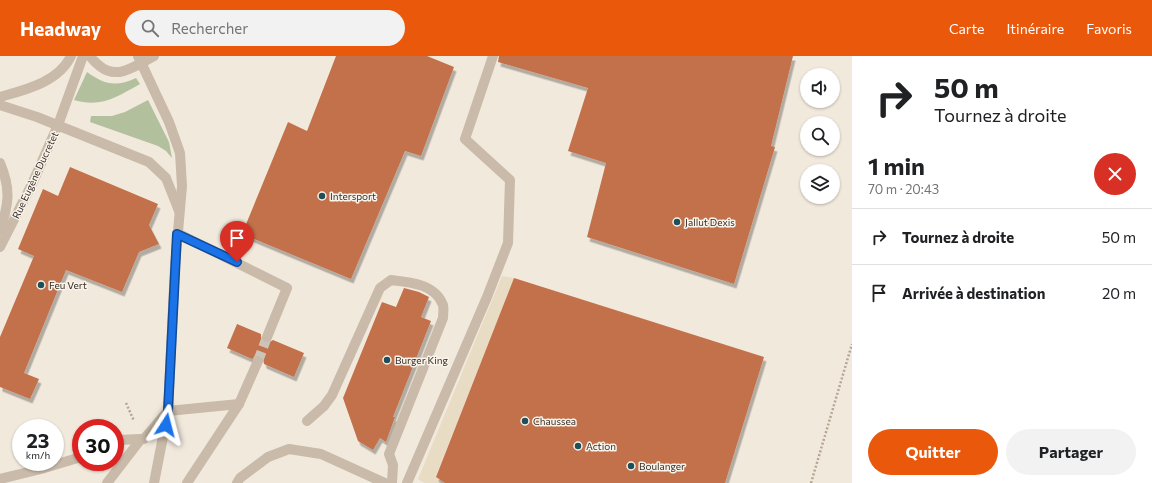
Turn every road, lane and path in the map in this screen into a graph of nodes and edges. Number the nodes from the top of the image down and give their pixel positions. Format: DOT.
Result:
graph roads {
  1 [pos="71,56"];
  2 [pos="83,56"];
  3 [pos="90,56"];
  4 [pos="154,56"];
  5 [pos="493,56"];
  6 [pos="139,59"];
  7 [pos="0,97"];
  8 [pos="0,105"];
  9 [pos="58,125"];
  10 [pos="0,164"];
  11 [pos="181,214"];
  12 [pos="0,230"];
  13 [pos="177,234"];
  14 [pos="0,247"];
  15 [pos="267,337"];
  16 [pos="852,344"];
  17 [pos="258,361"];
  18 [pos="239,404"];
  19 [pos="168,411"];
  20 [pos="307,420"];
  21 [pos="124,439"];
  22 [pos="141,439"];
  23 [pos="72,460"];
  24 [pos="0,479"];
  25 [pos="239,481"];
  26 [pos="107,483"];
  27 [pos="154,483"];
  28 [pos="187,483"];
  29 [pos="385,483"];
  30 [pos="392,483"];
  31 [pos="407,483"];
  32 [pos="811,483"];
  1 -- 7 [label="street"];
  2 -- 9 [label="street, Rue Eugène Ducretet"];
  3 -- 6 [label="street"];
  4 -- 6 [label="street"];
  5 -- 31 [label="street"];
  6 -- 11 [label="street"];
  8 -- 9 [label="street, Rue Eugène Ducretet"];
  9 -- 11 [label="street, Rue Eugène Ducretet"];
  9 -- 14 [label="street, Rue Eugène Ducretet"];
  10 -- 12 [label="street, Rue Eugène Ducretet"];
  11 -- 13 [label="street"];
  13 -- 15 [label="street"];
  13 -- 19 [label="street"];
  16 -- 32 [label="path"];
  17 -- 18 [label="street"];
  18 -- 19 [label="street"];
  18 -- 28 [label="street"];
  19 -- 22 [label="street"];
  19 -- 27 [label="street"];
  20 -- 30 [label="street"];
  21 -- 22 [label="street"];
  22 -- 26 [label="street"];
  23 -- 24 [label="street"];
  25 -- 29 [label="street"];
}
